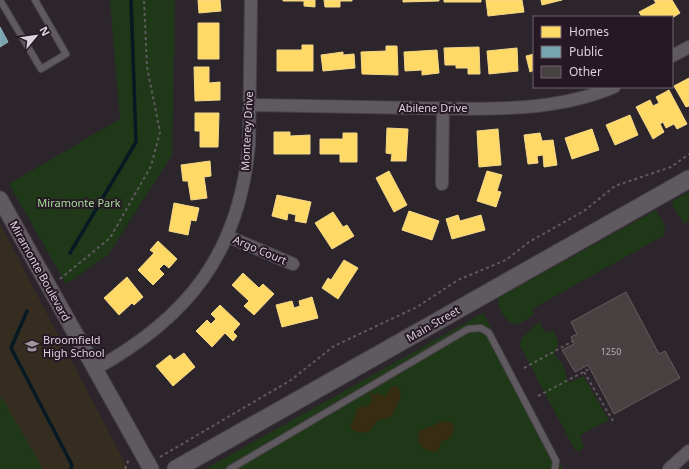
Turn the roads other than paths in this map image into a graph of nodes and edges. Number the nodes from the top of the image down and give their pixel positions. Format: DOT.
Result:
graph roads {
  1 [pos="0,0"];
  2 [pos="35,0"];
  3 [pos="251,0"];
  4 [pos="689,47"];
  5 [pos="673,55"];
  6 [pos="611,88"];
  7 [pos="250,105"];
  8 [pos="443,108"];
  9 [pos="689,179"];
  10 [pos="442,184"];
  11 [pos="0,199"];
  12 [pos="227,236"];
  13 [pos="293,264"];
  14 [pos="95,369"];
  15 [pos="689,451"];
  16 [pos="150,467"];
  17 [pos="176,469"];
  18 [pos="230,469"];
  19 [pos="555,469"];
  20 [pos="669,469"];
  1 -- 2 [label="lane"];
  3 -- 7 [label="street, Monterey Drive"];
  4 -- 5 [label="street"];
  6 -- 8 [label="street, Abilene Drive"];
  7 -- 8 [label="street, Abilene Drive"];
  7 -- 12 [label="street, Monterey Drive"];
  8 -- 10 [label="street"];
  9 -- 17 [label="main road, Main Street"];
  11 -- 14 [label="street, Miramonte Boulevard"];
  12 -- 13 [label="street, Argo Court"];
  12 -- 14 [label="street, Monterey Drive"];
  14 -- 16 [label="street, Miramonte Boulevard"];
  15 -- 20 [label="street"];
  18 -- 19 [label="lane"];
}
